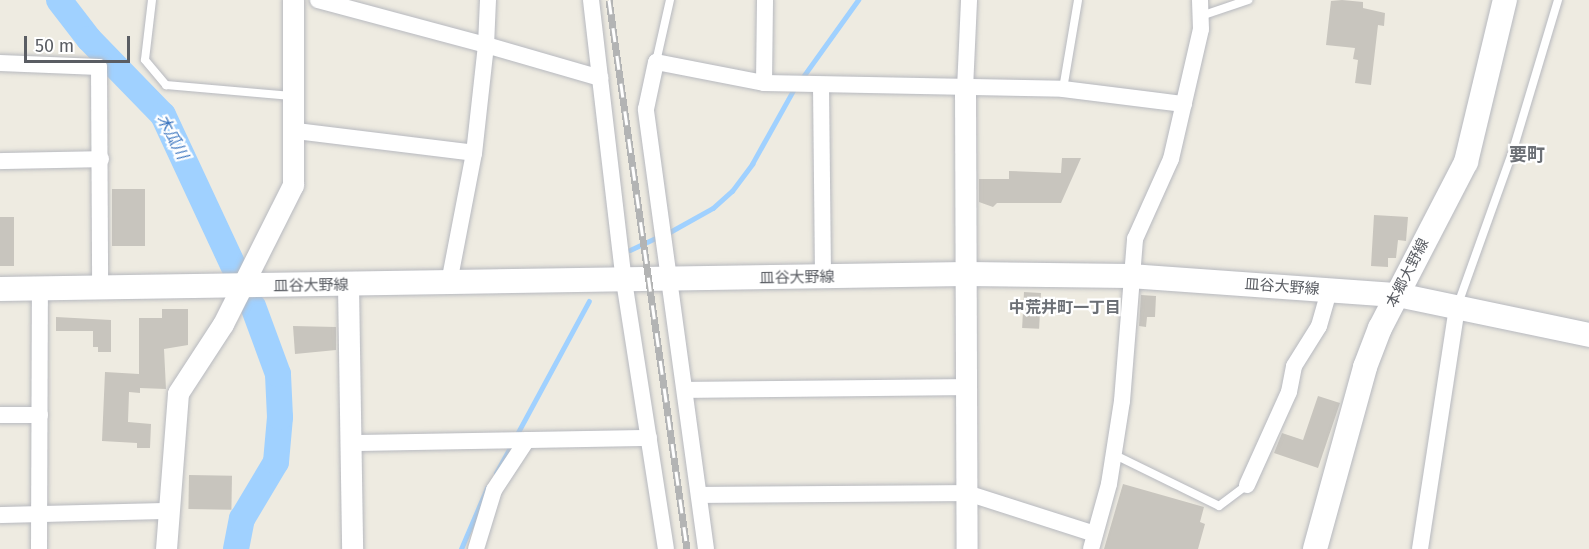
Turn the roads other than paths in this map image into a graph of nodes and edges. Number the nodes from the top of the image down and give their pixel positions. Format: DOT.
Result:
graph roads {
  1 [pos="152,0"];
  2 [pos="293,0"];
  3 [pos="318,0"];
  4 [pos="488,0"];
  5 [pos="591,0"];
  6 [pos="670,0"];
  7 [pos="765,0"];
  8 [pos="969,0"];
  9 [pos="1078,0"];
  10 [pos="1248,0"];
  11 [pos="1506,0"];
  12 [pos="1558,0"];
  13 [pos="1200,8"];
  14 [pos="486,45"];
  15 [pos="656,62"];
  16 [pos="0,63"];
  17 [pos="600,78"];
  18 [pos="764,83"];
  19 [pos="814,85"];
  20 [pos="965,88"];
  21 [pos="1063,89"];
  22 [pos="295,96"];
  23 [pos="1184,104"];
  24 [pos="296,131"];
  25 [pos="474,153"];
  26 [pos="101,159"];
  27 [pos="0,161"];
  28 [pos="966,274"];
  29 [pos="1130,276"];
  30 [pos="823,278"];
  31 [pos="670,280"];
  32 [pos="624,281"];
  33 [pos="449,283"];
  34 [pos="348,285"];
  35 [pos="239,287"];
  36 [pos="40,288"];
  37 [pos="100,288"];
  38 [pos="0,289"];
  39 [pos="1329,290"];
  40 [pos="1398,295"];
  41 [pos="1457,306"];
  42 [pos="1589,335"];
  43 [pos="966,387"];
  44 [pos="685,390"];
  45 [pos="0,415"];
  46 [pos="40,415"];
  47 [pos="649,438"];
  48 [pos="527,440"];
  49 [pos="352,443"];
  50 [pos="1113,454"];
  51 [pos="1247,485"];
  52 [pos="967,493"];
  53 [pos="699,495"];
  54 [pos="166,511"];
  55 [pos="39,514"];
  56 [pos="0,515"];
  57 [pos="1093,542"];
  58 [pos="39,549"];
  59 [pos="166,549"];
  60 [pos="352,549"];
  61 [pos="476,549"];
  62 [pos="666,549"];
  63 [pos="706,549"];
  64 [pos="967,549"];
  65 [pos="1316,549"];
  66 [pos="1420,549"];
  1 -- 22 [label="lane"];
  2 -- 22 [label="street"];
  3 -- 14 [label="street"];
  4 -- 14 [label="street"];
  5 -- 17 [label="street"];
  6 -- 15 [label="lane"];
  7 -- 18 [label="street"];
  8 -- 20 [label="street"];
  9 -- 21 [label="lane"];
  10 -- 13 [label="lane"];
  11 -- 40 [label="main road, 本郷大野線"];
  12 -- 41 [label="lane"];
  13 -- 23 [label="street"];
  14 -- 17 [label="street"];
  14 -- 25 [label="street"];
  15 -- 18 [label="street"];
  15 -- 31 [label="street"];
  16 -- 26 [label="street"];
  17 -- 32 [label="street"];
  18 -- 19 [label="street"];
  19 -- 20 [label="street"];
  19 -- 30 [label="street"];
  20 -- 21 [label="street"];
  20 -- 28 [label="street"];
  21 -- 23 [label="street"];
  22 -- 24 [label="street"];
  23 -- 29 [label="street"];
  24 -- 25 [label="street"];
  24 -- 35 [label="street"];
  25 -- 33 [label="street"];
  26 -- 27 [label="street"];
  26 -- 37 [label="street"];
  28 -- 29 [label="main road, 皿谷大野線"];
  28 -- 30 [label="main road, 皿谷大野線"];
  28 -- 43 [label="street"];
  29 -- 39 [label="main road, 皿谷大野線"];
  29 -- 50 [label="street"];
  30 -- 31 [label="main road, 皿谷大野線"];
  31 -- 32 [label="main road, 皿谷大野線"];
  31 -- 44 [label="street"];
  32 -- 33 [label="main road, 皿谷大野線"];
  32 -- 47 [label="street"];
  33 -- 34 [label="main road, 皿谷大野線"];
  34 -- 35 [label="main road, 皿谷大野線"];
  34 -- 49 [label="street"];
  35 -- 37 [label="main road, 皿谷大野線"];
  35 -- 54 [label="street"];
  36 -- 37 [label="main road, 皿谷大野線"];
  36 -- 38 [label="main road, 皿谷大野線"];
  36 -- 46 [label="street"];
  39 -- 40 [label="main road, 皿谷大野線"];
  39 -- 51 [label="street"];
  40 -- 41 [label="main road, 皿谷大野線"];
  40 -- 65 [label="main road, 本郷大野線"];
  41 -- 42 [label="main road, 皿谷大野線"];
  41 -- 66 [label="street"];
  43 -- 44 [label="street"];
  43 -- 52 [label="street"];
  44 -- 53 [label="street"];
  45 -- 46 [label="street"];
  46 -- 55 [label="street"];
  47 -- 48 [label="street"];
  47 -- 62 [label="street"];
  48 -- 49 [label="street"];
  48 -- 61 [label="street"];
  49 -- 60 [label="street"];
  50 -- 51 [label="lane"];
  50 -- 57 [label="street"];
  52 -- 53 [label="street"];
  52 -- 57 [label="street"];
  52 -- 64 [label="street"];
  53 -- 63 [label="street"];
  54 -- 55 [label="street"];
  54 -- 59 [label="street"];
  55 -- 56 [label="street"];
  55 -- 58 [label="street"];
}
